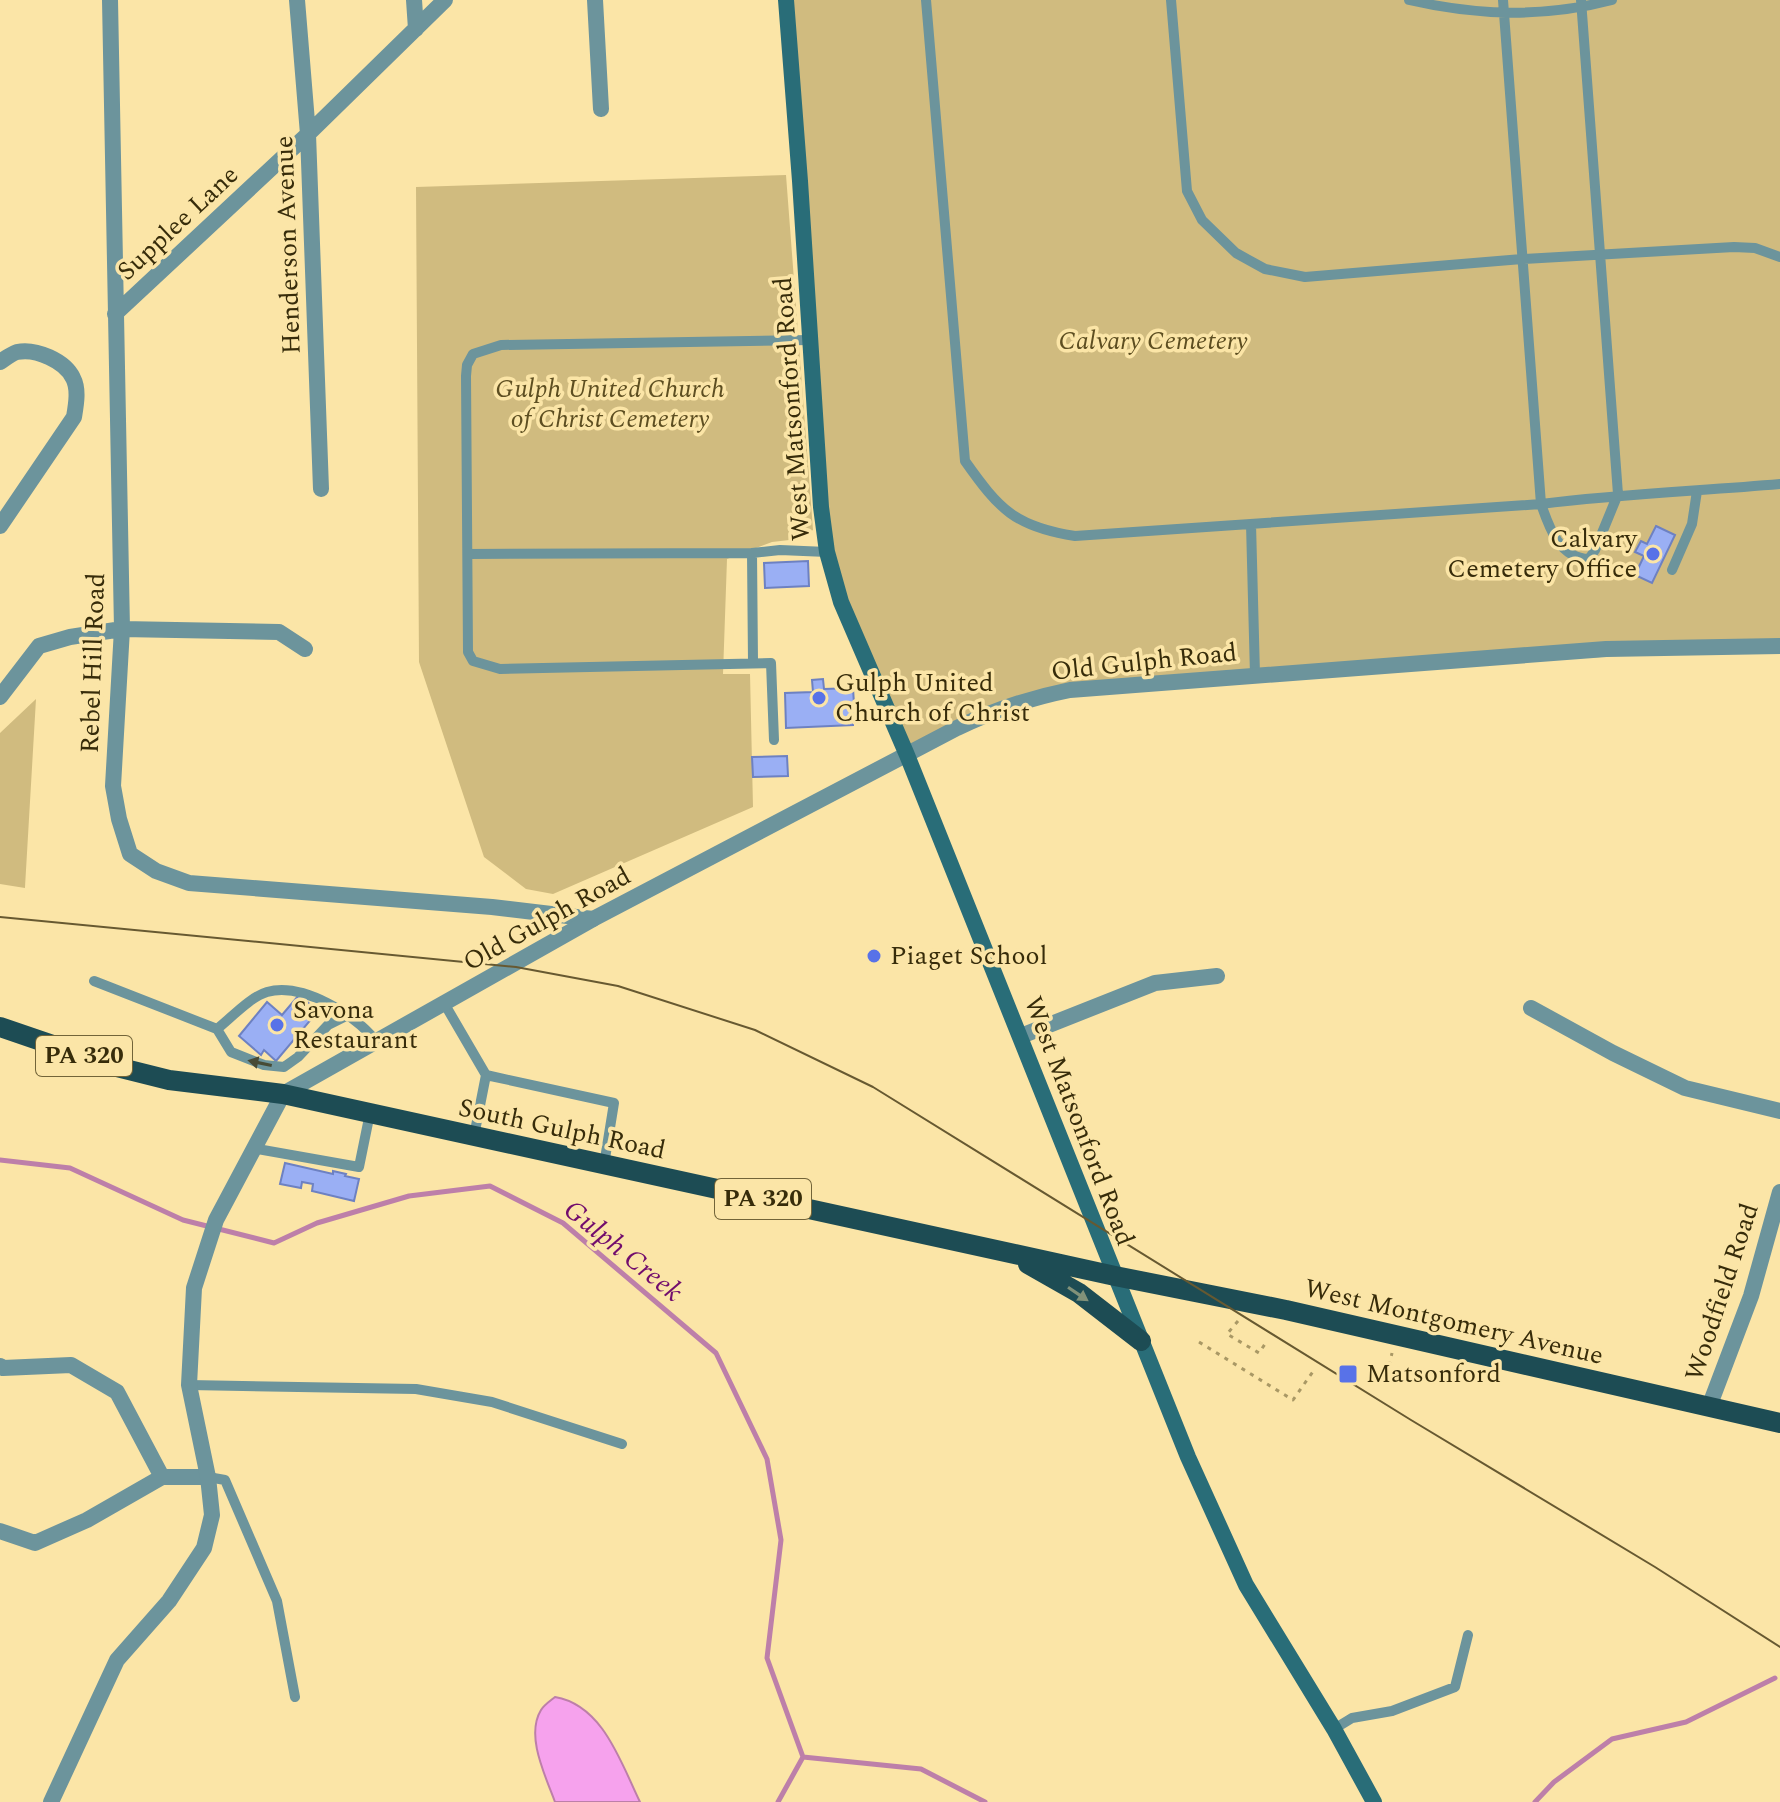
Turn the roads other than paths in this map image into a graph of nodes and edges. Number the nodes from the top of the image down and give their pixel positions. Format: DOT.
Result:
graph roads {
  1 [pos="110,0"];
  2 [pos="297,0"];
  3 [pos="414,0"];
  4 [pos="445,0"];
  5 [pos="595,0"];
  6 [pos="786,0"];
  7 [pos="926,0"];
  8 [pos="1171,0"];
  9 [pos="1409,0"];
  10 [pos="1503,0"];
  11 [pos="1612,0"];
  12 [pos="1581,4"];
  13 [pos="1504,15"];
  14 [pos="416,29"];
  15 [pos="601,109"];
  16 [pos="308,134"];
  17 [pos="1599,254"];
  18 [pos="1780,257"];
  19 [pos="1522,259"];
  20 [pos="115,314"];
  21 [pos="810,340"];
  22 [pos="0,362"];
  23 [pos="1780,484"];
  24 [pos="321,489"];
  25 [pos="1697,491"];
  26 [pos="1618,494"];
  27 [pos="1541,504"];
  28 [pos="1251,524"];
  29 [pos="0,526"];
  30 [pos="827,552"];
  31 [pos="752,553"];
  32 [pos="468,554"];
  33 [pos="1672,570"];
  34 [pos="122,629"];
  35 [pos="1780,646"];
  36 [pos="305,649"];
  37 [pos="753,662"];
  38 [pos="1255,675"];
  39 [pos="0,697"];
  40 [pos="774,740"];
  41 [pos="907,755"];
  42 [pos="593,919"];
  43 [pos="1217,976"];
  44 [pos="94,981"];
  45 [pos="444,1003"];
  46 [pos="1531,1008"];
  47 [pos="346,1016"];
  48 [pos="0,1027"];
  49 [pos="217,1029"];
  50 [pos="1021,1036"];
  51 [pos="376,1041"];
  52 [pos="486,1075"];
  53 [pos="283,1094"];
  54 [pos="1780,1111"];
  55 [pos="370,1113"];
  56 [pos="474,1136"];
  57 [pos="252,1148"];
  58 [pos="604,1165"];
  59 [pos="1780,1192"];
  60 [pos="1011,1254"];
  61 [pos="1115,1276"];
  62 [pos="1141,1341"];
  63 [pos="0,1366"];
  64 [pos="189,1385"];
  65 [pos="1709,1407"];
  66 [pos="1780,1423"];
  67 [pos="622,1444"];
  68 [pos="162,1477"];
  69 [pos="208,1477"];
  70 [pos="0,1531"];
  71 [pos="1468,1635"];
  72 [pos="295,1697"];
  73 [pos="1334,1729"];
  74 [pos="51,1802"];
  75 [pos="1374,1802"];
  1 -- 20 [label="street, Rebel Hill Road"];
  2 -- 16 [label="street, Henderson Avenue"];
  3 -- 14 [label="street"];
  4 -- 14 [label="street, Supplee Lane"];
  5 -- 15 [label="street"];
  6 -- 21 [label="main road, West Matsonford Road"];
  7 -- 28 [label="lane"];
  8 -- 19 [label="lane"];
  9 -- 13 [label="lane"];
  10 -- 13 [label="lane"];
  11 -- 12 [label="lane"];
  12 -- 13 [label="lane"];
  12 -- 17 [label="lane"];
  13 -- 19 [label="lane"];
  14 -- 16 [label="street, Supplee Lane"];
  16 -- 20 [label="street, Supplee Lane"];
  16 -- 24 [label="street, Henderson Avenue"];
  17 -- 18 [label="lane"];
  17 -- 19 [label="lane"];
  17 -- 26 [label="lane"];
  19 -- 27 [label="lane"];
  20 -- 34 [label="street, Rebel Hill Road"];
  21 -- 30 [label="main road, West Matsonford Road"];
  21 -- 32 [label="lane"];
  22 -- 29 [label="street"];
  23 -- 25 [label="lane"];
  25 -- 26 [label="lane"];
  25 -- 33 [label="lane"];
  26 -- 27 [label="lane"];
  26 -- 27 [label="lane"];
  27 -- 28 [label="lane"];
  28 -- 38 [label="lane"];
  30 -- 31 [label="lane"];
  30 -- 41 [label="main road, West Matsonford Road"];
  31 -- 32 [label="lane"];
  31 -- 37 [label="lane"];
  32 -- 37 [label="lane"];
  34 -- 36 [label="street"];
  34 -- 39 [label="street"];
  34 -- 42 [label="street, Rebel Hill Road"];
  35 -- 38 [label="street, Old Gulph Road"];
  37 -- 40 [label="lane"];
  38 -- 41 [label="street, Old Gulph Road"];
  41 -- 42 [label="street, Old Gulph Road"];
  41 -- 50 [label="main road, West Matsonford Road"];
  42 -- 45 [label="street, Old Gulph Road"];
  43 -- 50 [label="street"];
  44 -- 49 [label="lane"];
  45 -- 51 [label="street, Old Gulph Road"];
  45 -- 52 [label="lane"];
  46 -- 54 [label="street"];
  47 -- 49 [label="lane"];
  47 -- 49 [label="lane, one-way"];
  47 -- 51 [label="lane"];
  48 -- 53 [label="main road, South Gulph Road / PA 320"];
  50 -- 61 [label="main road, West Matsonford Road"];
  51 -- 53 [label="street, Old Gulph Road"];
  52 -- 56 [label="lane"];
  52 -- 58 [label="lane"];
  53 -- 55 [label="main road, South Gulph Road / PA 320"];
  53 -- 57 [label="street"];
  55 -- 56 [label="main road, South Gulph Road / PA 320"];
  55 -- 57 [label="lane"];
  56 -- 58 [label="main road, South Gulph Road / PA 320"];
  57 -- 64 [label="street"];
  58 -- 60 [label="main road, South Gulph Road / PA 320"];
  59 -- 65 [label="street, Woodfield Road"];
  60 -- 61 [label="main road, South Gulph Road / PA 320"];
  60 -- 62 [label="main road, one-way"];
  61 -- 62 [label="main road, West Matsonford Road"];
  61 -- 65 [label="main road, West Montgomery Avenue / PA 320"];
  62 -- 73 [label="main road, West Matsonford Road"];
  63 -- 68 [label="street"];
  64 -- 67 [label="lane"];
  64 -- 69 [label="street"];
  65 -- 66 [label="main road, West Montgomery Avenue / PA 320"];
  68 -- 69 [label="street"];
  68 -- 70 [label="street"];
  69 -- 72 [label="lane"];
  69 -- 74 [label="street"];
  71 -- 73 [label="lane"];
  73 -- 75 [label="main road, West Matsonford Road"];
}
